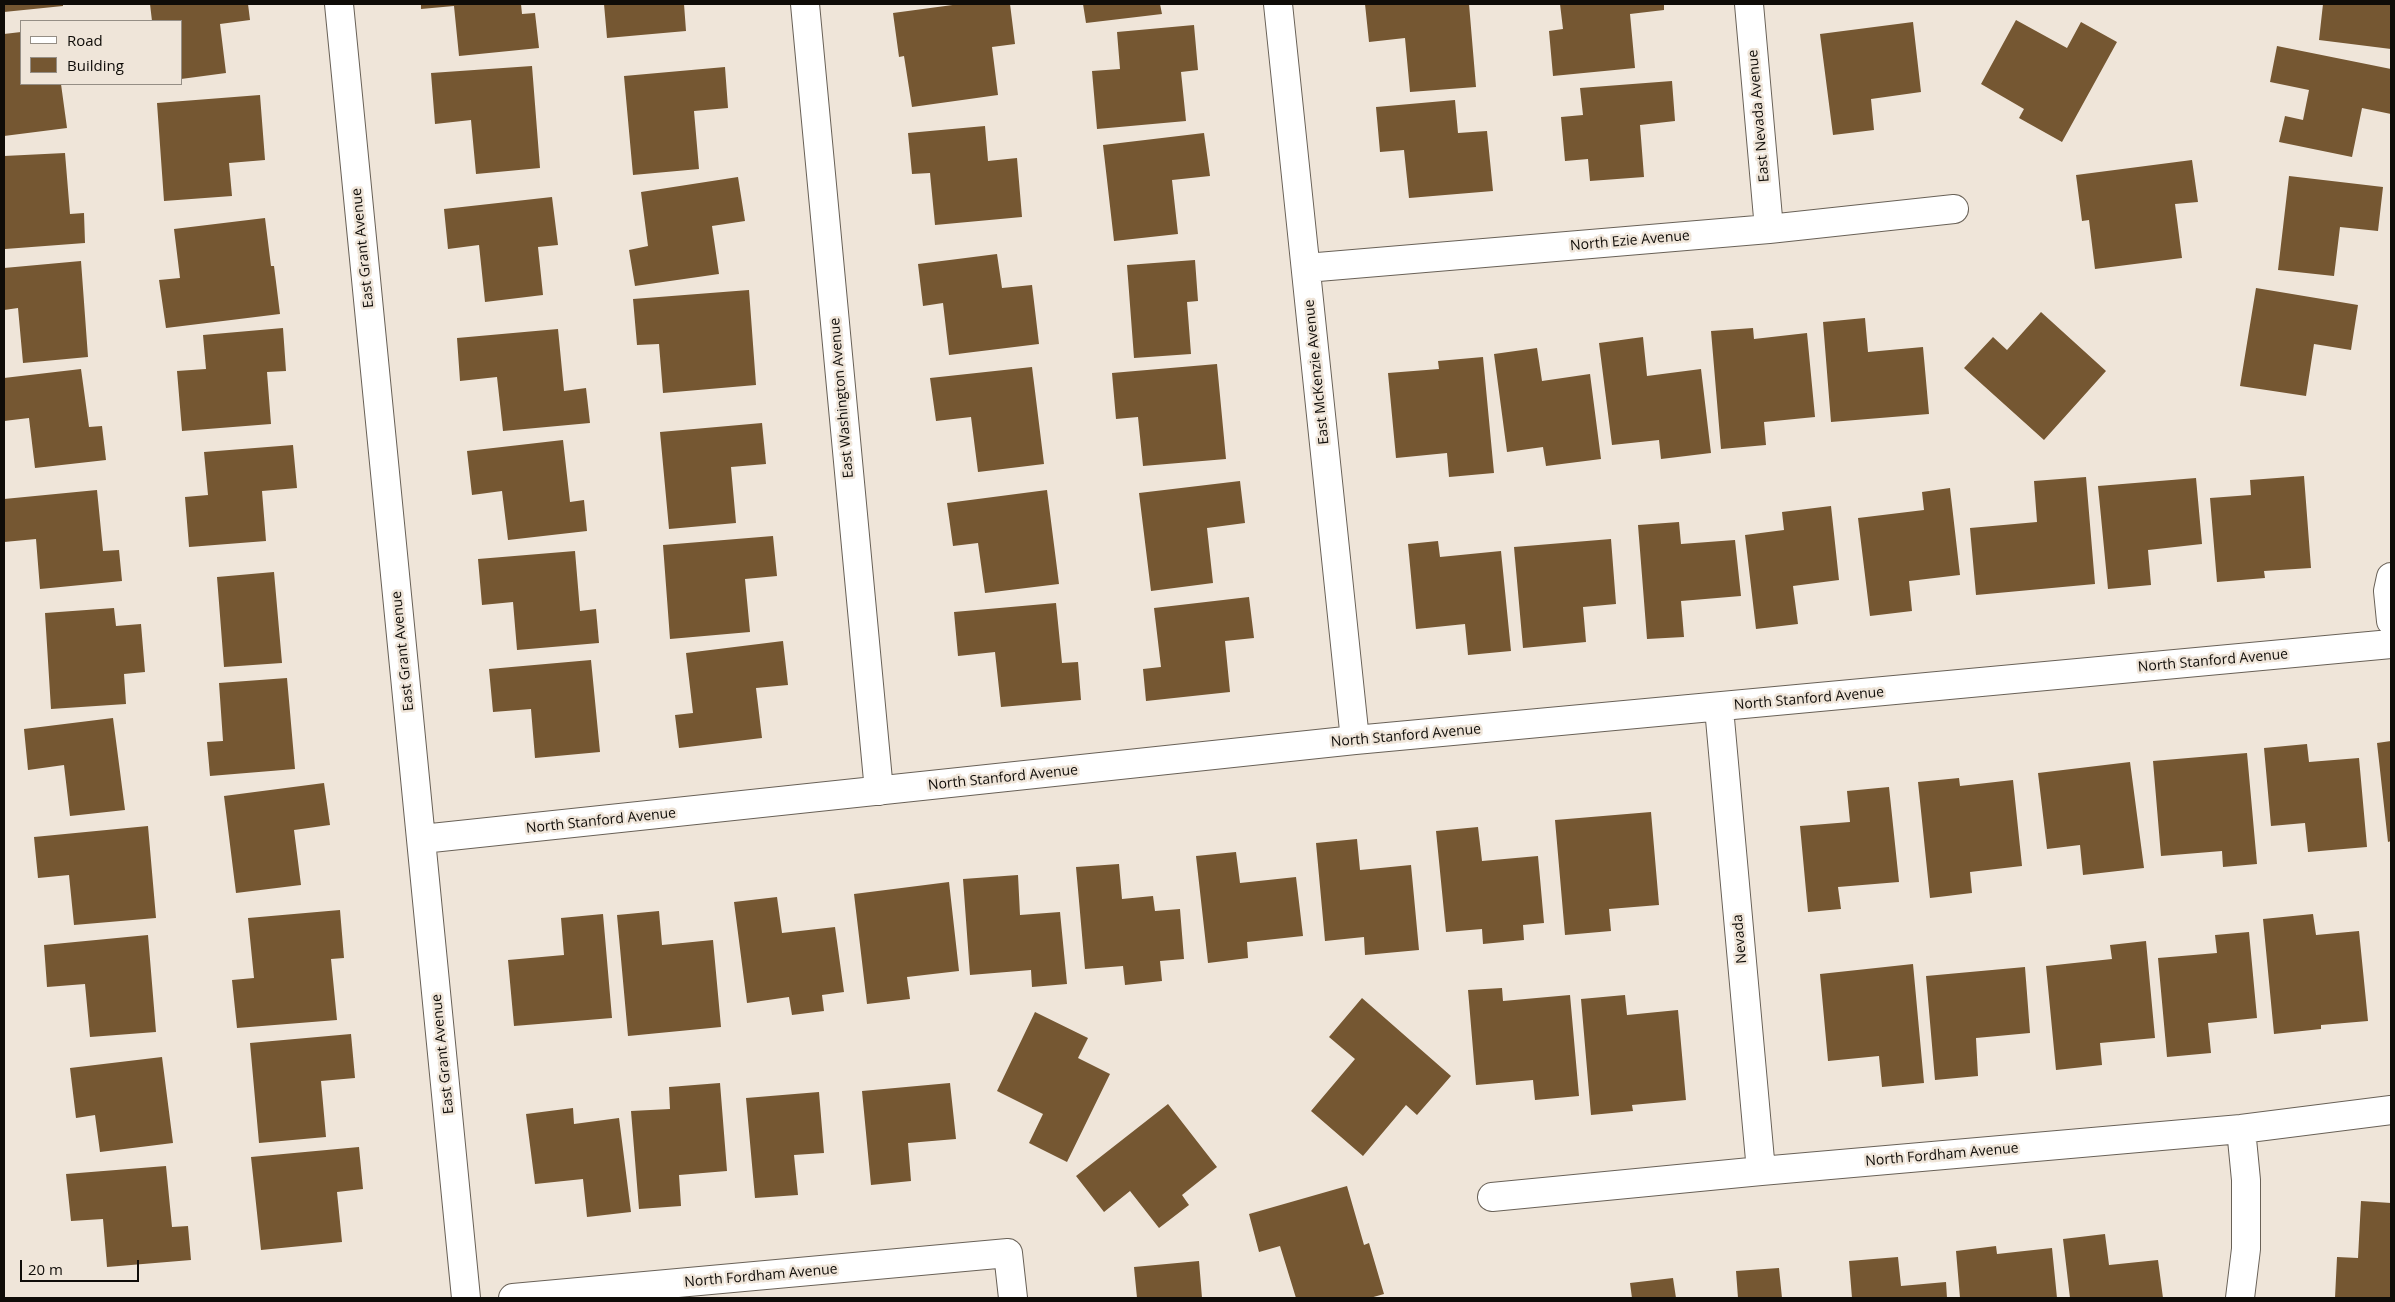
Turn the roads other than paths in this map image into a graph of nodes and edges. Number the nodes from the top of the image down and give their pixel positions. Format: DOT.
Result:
graph roads {
  1 [pos="339,4"];
  2 [pos="805,4"];
  3 [pos="1278,4"];
  4 [pos="1749,4"];
  5 [pos="1954,209"];
  6 [pos="1769,229"];
  7 [pos="1306,268"];
  8 [pos="2391,577"];
  9 [pos="2391,621"];
  10 [pos="2391,644"];
  11 [pos="1719,708"];
  12 [pos="1355,740"];
  13 [pos="879,791"];
  14 [pos="422,839"];
  15 [pos="2391,1110"];
  16 [pos="2241,1129"];
  17 [pos="1761,1171"];
  18 [pos="1492,1197"];
  19 [pos="466,1298"];
  20 [pos="513,1298"];
  21 [pos="1013,1298"];
  22 [pos="2240,1298"];
  1 -- 14 [label="street, East Grant Avenue"];
  2 -- 13 [label="street, East Washington Avenue"];
  3 -- 7 [label="street, East McKenzie Avenue"];
  4 -- 6 [label="street, East Nevada Avenue"];
  5 -- 6 [label="street, North Ezie Avenue"];
  6 -- 7 [label="street, North Ezie Avenue"];
  7 -- 12 [label="street, East McKenzie Avenue"];
  8 -- 9 [label="street"];
  10 -- 11 [label="street, North Stanford Avenue"];
  11 -- 12 [label="street, North Stanford Avenue"];
  11 -- 17 [label="street, Nevada"];
  12 -- 13 [label="street, North Stanford Avenue"];
  13 -- 14 [label="street, North Stanford Avenue"];
  14 -- 19 [label="street, East Grant Avenue"];
  15 -- 16 [label="street, North Fordham Avenue"];
  16 -- 17 [label="street, North Fordham Avenue"];
  16 -- 22 [label="street"];
  17 -- 18 [label="street, North Fordham Avenue"];
  20 -- 21 [label="street, North Fordham Avenue"];
}
